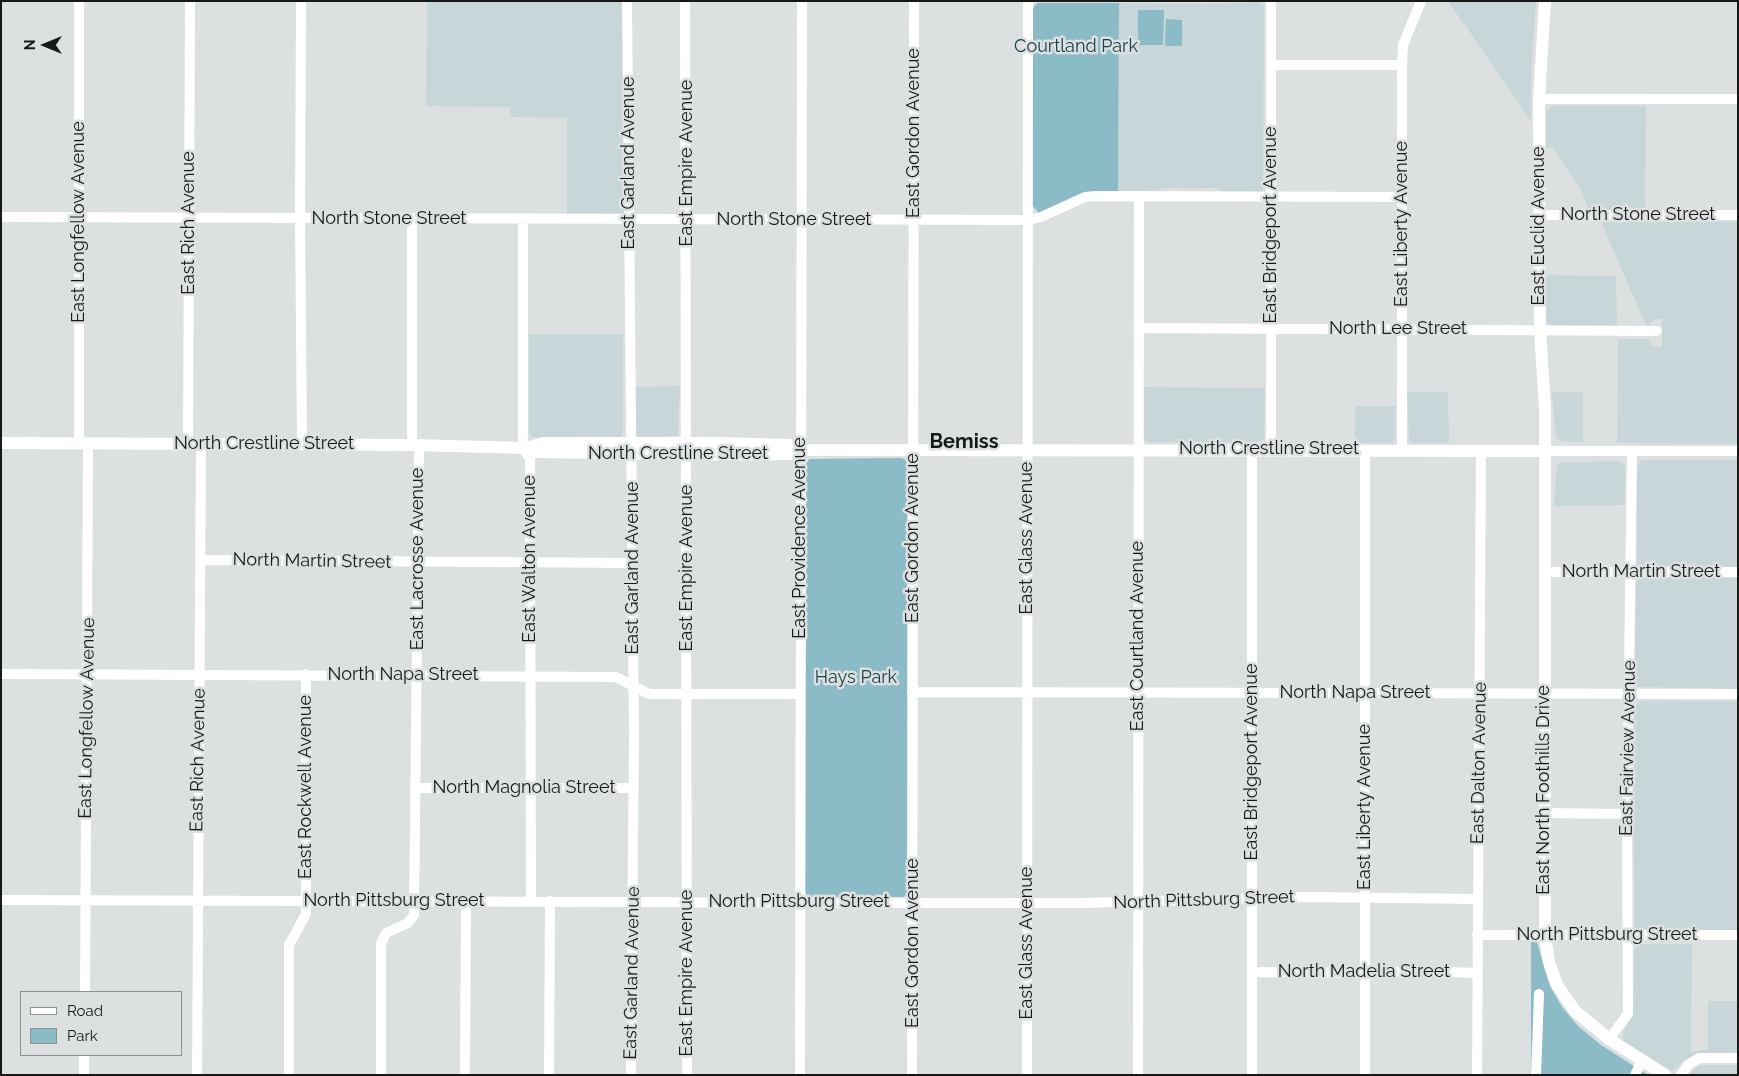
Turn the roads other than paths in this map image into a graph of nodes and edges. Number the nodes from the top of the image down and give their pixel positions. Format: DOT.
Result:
graph roads {
  1 [pos="79,1"];
  2 [pos="190,1"];
  3 [pos="301,1"];
  4 [pos="627,1"];
  5 [pos="685,1"];
  6 [pos="802,1"];
  7 [pos="914,1"];
  8 [pos="1028,1"];
  9 [pos="1271,1"];
  10 [pos="1421,1"];
  11 [pos="1545,1"];
  12 [pos="1271,65"];
  13 [pos="1402,65"];
  14 [pos="1539,99"];
  15 [pos="1738,99"];
  16 [pos="1139,196"];
  17 [pos="1271,197"];
  18 [pos="1402,197"];
  19 [pos="1539,215"];
  20 [pos="1738,215"];
  21 [pos="1,217"];
  22 [pos="79,218"];
  23 [pos="300,218"];
  24 [pos="189,219"];
  25 [pos="412,219"];
  26 [pos="523,219"];
  27 [pos="629,219"];
  28 [pos="802,219"];
  29 [pos="914,220"];
  30 [pos="1029,220"];
  31 [pos="686,221"];
  32 [pos="1138,328"];
  33 [pos="1271,329"];
  34 [pos="1403,329"];
  35 [pos="1540,330"];
  36 [pos="1657,331"];
  37 [pos="1,443"];
  38 [pos="83,444"];
  39 [pos="188,444"];
  40 [pos="201,444"];
  41 [pos="302,444"];
  42 [pos="416,445"];
  43 [pos="525,448"];
  44 [pos="631,449"];
  45 [pos="686,449"];
  46 [pos="800,449"];
  47 [pos="1027,449"];
  48 [pos="1138,449"];
  49 [pos="1252,449"];
  50 [pos="1271,449"];
  51 [pos="1402,449"];
  52 [pos="913,450"];
  53 [pos="1365,450"];
  54 [pos="1481,450"];
  55 [pos="1545,451"];
  56 [pos="1632,451"];
  57 [pos="1738,451"];
  58 [pos="201,560"];
  59 [pos="418,562"];
  60 [pos="530,563"];
  61 [pos="632,563"];
  62 [pos="1544,572"];
  63 [pos="1630,572"];
  64 [pos="1738,572"];
  65 [pos="1,674"];
  66 [pos="306,674"];
  67 [pos="88,675"];
  68 [pos="417,675"];
  69 [pos="531,675"];
  70 [pos="199,676"];
  71 [pos="633,685"];
  72 [pos="912,692"];
  73 [pos="1480,692"];
  74 [pos="686,693"];
  75 [pos="1252,693"];
  76 [pos="1365,693"];
  77 [pos="1545,693"];
  78 [pos="800,694"];
  79 [pos="1027,694"];
  80 [pos="1138,694"];
  81 [pos="1629,694"];
  82 [pos="1738,694"];
  83 [pos="531,787"];
  84 [pos="415,788"];
  85 [pos="633,788"];
  86 [pos="1544,813"];
  87 [pos="1628,814"];
  88 [pos="1365,897"];
  89 [pos="1252,899"];
  90 [pos="1477,899"];
  91 [pos="1,900"];
  92 [pos="85,901"];
  93 [pos="197,901"];
  94 [pos="306,901"];
  95 [pos="414,901"];
  96 [pos="466,901"];
  97 [pos="531,901"];
  98 [pos="550,901"];
  99 [pos="1138,901"];
  100 [pos="633,902"];
  101 [pos="687,902"];
  102 [pos="800,903"];
  103 [pos="914,903"];
  104 [pos="1027,903"];
  105 [pos="1477,935"];
  106 [pos="1738,935"];
  107 [pos="1545,936"];
  108 [pos="1628,936"];
  109 [pos="1252,972"];
  110 [pos="1366,973"];
  111 [pos="1477,973"];
  112 [pos="84,991"];
  113 [pos="1539,994"];
  114 [pos="1609,1039"];
  115 [pos="84,1056"];
  116 [pos="1738,1058"];
  117 [pos="1642,1060"];
  118 [pos="84,1075"];
  119 [pos="196,1075"];
  120 [pos="289,1075"];
  121 [pos="381,1075"];
  122 [pos="465,1075"];
  123 [pos="549,1075"];
  124 [pos="631,1075"];
  125 [pos="687,1075"];
  126 [pos="800,1075"];
  127 [pos="912,1075"];
  128 [pos="1027,1075"];
  129 [pos="1138,1075"];
  130 [pos="1252,1075"];
  131 [pos="1366,1075"];
  132 [pos="1478,1075"];
  133 [pos="1536,1075"];
  134 [pos="1635,1075"];
  135 [pos="1665,1075"];
  136 [pos="1681,1075"];
  1 -- 22 [label="street, East Longfellow Avenue"];
  2 -- 24 [label="street, East Rich Avenue"];
  3 -- 23 [label="street"];
  4 -- 27 [label="street, East Garland Avenue"];
  5 -- 31 [label="street, East Empire Avenue"];
  6 -- 28 [label="street, East Providence Avenue"];
  7 -- 29 [label="street, East Gordon Avenue"];
  8 -- 30 [label="street, East Glass Avenue"];
  9 -- 12 [label="street, East Bridgeport Avenue"];
  10 -- 13 [label="street, East Liberty Avenue"];
  11 -- 14 [label="main road, East Euclid Avenue"];
  12 -- 13 [label="street"];
  12 -- 17 [label="street, East Bridgeport Avenue"];
  13 -- 18 [label="street, East Liberty Avenue"];
  14 -- 15 [label="street"];
  14 -- 19 [label="main road, East Euclid Avenue"];
  16 -- 17 [label="street, North Stone Street"];
  16 -- 30 [label="street, North Stone Street"];
  16 -- 32 [label="street, East Courtland Avenue"];
  17 -- 18 [label="street, North Stone Street"];
  17 -- 33 [label="street, East Bridgeport Avenue"];
  18 -- 34 [label="street, East Liberty Avenue"];
  19 -- 20 [label="street, North Stone Street"];
  19 -- 35 [label="main road, East Euclid Avenue"];
  21 -- 22 [label="street, North Stone Street"];
  22 -- 24 [label="street, North Stone Street"];
  22 -- 38 [label="street, East Longfellow Avenue"];
  23 -- 24 [label="street, North Stone Street"];
  23 -- 25 [label="street, North Stone Street"];
  23 -- 41 [label="street"];
  24 -- 39 [label="street, East Rich Avenue"];
  25 -- 26 [label="street, North Stone Street"];
  25 -- 42 [label="street, East Lacrosse Avenue"];
  26 -- 27 [label="street, North Stone Street"];
  26 -- 43 [label="street, East Walton Avenue"];
  27 -- 31 [label="street, North Stone Street"];
  27 -- 44 [label="street, East Garland Avenue"];
  28 -- 29 [label="street, North Stone Street"];
  28 -- 31 [label="street, North Stone Street"];
  28 -- 46 [label="street, East Providence Avenue"];
  29 -- 30 [label="street, North Stone Street"];
  29 -- 52 [label="street, East Gordon Avenue"];
  30 -- 47 [label="street, East Glass Avenue"];
  31 -- 45 [label="street, East Empire Avenue"];
  32 -- 33 [label="street, North Lee Street"];
  32 -- 48 [label="street, East Courtland Avenue"];
  33 -- 34 [label="street, North Lee Street"];
  33 -- 50 [label="street, East Bridgeport Avenue"];
  34 -- 35 [label="street, North Lee Street"];
  34 -- 51 [label="street, East Liberty Avenue"];
  35 -- 36 [label="street, North Lee Street"];
  35 -- 55 [label="main road, East Euclid Avenue"];
  37 -- 38 [label="main road, North Crestline Street"];
  38 -- 39 [label="main road, North Crestline Street"];
  38 -- 67 [label="street, East Longfellow Avenue"];
  39 -- 40 [label="main road, North Crestline Street"];
  40 -- 41 [label="main road, North Crestline Street"];
  40 -- 58 [label="street, East Rich Avenue"];
  41 -- 42 [label="main road, North Crestline Street"];
  42 -- 43 [label="main road, North Crestline Street"];
  42 -- 59 [label="street, East Lacrosse Avenue"];
  43 -- 44 [label="main road, North Crestline Street"];
  43 -- 60 [label="street, East Walton Avenue"];
  44 -- 45 [label="main road, North Crestline Street"];
  44 -- 61 [label="street, East Garland Avenue"];
  45 -- 46 [label="main road, North Crestline Street"];
  45 -- 74 [label="street, East Empire Avenue"];
  46 -- 52 [label="main road, North Crestline Street"];
  46 -- 78 [label="street, East Providence Avenue"];
  47 -- 48 [label="main road, North Crestline Street"];
  47 -- 52 [label="main road, North Crestline Street"];
  47 -- 79 [label="street, East Glass Avenue"];
  48 -- 49 [label="main road, North Crestline Street"];
  48 -- 80 [label="street, East Courtland Avenue"];
  49 -- 50 [label="main road, North Crestline Street"];
  49 -- 75 [label="street, East Bridgeport Avenue"];
  50 -- 53 [label="main road, North Crestline Street"];
  51 -- 53 [label="main road, North Crestline Street"];
  51 -- 54 [label="main road, North Crestline Street"];
  52 -- 72 [label="street, East Gordon Avenue"];
  53 -- 76 [label="street, East Liberty Avenue"];
  54 -- 55 [label="main road, North Crestline Street"];
  54 -- 73 [label="street, East Dalton Avenue"];
  55 -- 56 [label="street, North Crestline Street"];
  55 -- 62 [label="main road, East North Foothills Drive"];
  56 -- 57 [label="street, North Crestline Street"];
  56 -- 63 [label="street, East Fairview Avenue"];
  58 -- 59 [label="street, North Martin Street"];
  58 -- 70 [label="street, East Rich Avenue"];
  59 -- 60 [label="street, North Martin Street"];
  59 -- 68 [label="street, East Lacrosse Avenue"];
  60 -- 61 [label="street, North Martin Street"];
  60 -- 69 [label="street, East Walton Avenue"];
  61 -- 71 [label="street, East Garland Avenue"];
  62 -- 63 [label="street, North Martin Street"];
  62 -- 77 [label="main road, East North Foothills Drive"];
  63 -- 64 [label="street, North Martin Street"];
  63 -- 81 [label="street, East Fairview Avenue"];
  65 -- 67 [label="street, North Napa Street"];
  66 -- 68 [label="street, North Napa Street"];
  66 -- 70 [label="street, North Napa Street"];
  66 -- 94 [label="street, East Rockwell Avenue"];
  67 -- 70 [label="street, North Napa Street"];
  67 -- 92 [label="street, East Longfellow Avenue"];
  68 -- 69 [label="street, North Napa Street"];
  68 -- 84 [label="street, East Lacrosse Avenue"];
  69 -- 71 [label="street, North Napa Street"];
  69 -- 83 [label="street, East Walton Avenue"];
  70 -- 93 [label="street, East Rich Avenue"];
  71 -- 74 [label="street, North Napa Street"];
  71 -- 85 [label="street, East Garland Avenue"];
  72 -- 79 [label="street, North Napa Street"];
  72 -- 103 [label="street, East Gordon Avenue"];
  73 -- 76 [label="street, North Napa Street"];
  73 -- 77 [label="street, North Napa Street"];
  73 -- 90 [label="street, East Dalton Avenue"];
  74 -- 78 [label="street, North Napa Street"];
  74 -- 101 [label="street, East Empire Avenue"];
  75 -- 76 [label="street, North Napa Street"];
  75 -- 80 [label="street, North Napa Street"];
  75 -- 89 [label="street, East Bridgeport Avenue"];
  76 -- 88 [label="street, East Liberty Avenue"];
  77 -- 81 [label="street, North Napa Street"];
  77 -- 86 [label="main road, East North Foothills Drive"];
  78 -- 102 [label="street, East Providence Avenue"];
  79 -- 80 [label="street, North Napa Street"];
  79 -- 104 [label="street, East Glass Avenue"];
  80 -- 99 [label="street, East Courtland Avenue"];
  81 -- 82 [label="street, North Napa Street"];
  81 -- 87 [label="street, East Fairview Avenue"];
  83 -- 84 [label="street, North Magnolia Street"];
  83 -- 85 [label="street, North Magnolia Street"];
  83 -- 97 [label="street, East Walton Avenue"];
  84 -- 95 [label="street, East Lacrosse Avenue"];
  85 -- 100 [label="street, East Garland Avenue"];
  86 -- 87 [label="street"];
  86 -- 107 [label="main road, East North Foothills Drive"];
  87 -- 108 [label="street, East Fairview Avenue"];
  88 -- 89 [label="street, North Pittsburg Street"];
  88 -- 90 [label="street, North Pittsburg Street"];
  88 -- 110 [label="street, East Liberty Avenue"];
  89 -- 99 [label="street, North Pittsburg Street"];
  89 -- 109 [label="street, East Bridgeport Avenue"];
  90 -- 105 [label="street, East Dalton Avenue"];
  91 -- 92 [label="street, North Pittsburg Street"];
  92 -- 93 [label="street, North Pittsburg Street"];
  92 -- 112 [label="street, East Longfellow Avenue"];
  93 -- 94 [label="street, North Pittsburg Street"];
  93 -- 119 [label="street, East Rich Avenue"];
  94 -- 95 [label="street, North Pittsburg Street"];
  94 -- 120 [label="street, East Rockwell Avenue"];
  95 -- 96 [label="street, North Pittsburg Street"];
  95 -- 121 [label="street, East Lacrosse Avenue"];
  96 -- 97 [label="street, North Pittsburg Street"];
  96 -- 122 [label="street"];
  97 -- 98 [label="street, North Pittsburg Street"];
  98 -- 100 [label="street, North Pittsburg Street"];
  98 -- 123 [label="street"];
  99 -- 104 [label="street, North Pittsburg Street"];
  99 -- 129 [label="street, East Courtland Avenue"];
  100 -- 101 [label="street, North Pittsburg Street"];
  100 -- 124 [label="street, East Garland Avenue"];
  101 -- 102 [label="street, North Pittsburg Street"];
  101 -- 125 [label="street, East Empire Avenue"];
  102 -- 103 [label="street, North Pittsburg Street"];
  102 -- 126 [label="street, East Providence Avenue"];
  103 -- 104 [label="street, North Pittsburg Street"];
  103 -- 127 [label="street, East Gordon Avenue"];
  104 -- 128 [label="street, East Glass Avenue"];
  105 -- 107 [label="street, North Pittsburg Street"];
  105 -- 111 [label="street, East Dalton Avenue"];
  106 -- 108 [label="street, North Pittsburg Street"];
  107 -- 108 [label="street, North Pittsburg Street"];
  107 -- 114 [label="main road, East North Foothills Drive"];
  108 -- 114 [label="street, East Fairview Avenue"];
  109 -- 110 [label="street, North Madelia Street"];
  109 -- 130 [label="street, East Bridgeport Avenue"];
  110 -- 111 [label="street, North Madelia Street"];
  110 -- 131 [label="street, East Liberty Avenue"];
  111 -- 132 [label="street, East Dalton Avenue"];
  113 -- 133 [label="street"];
  114 -- 117 [label="main road, East North Foothills Drive"];
  115 -- 118 [label="street"];
  116 -- 136 [label="street"];
  117 -- 134 [label="street"];
  117 -- 135 [label="main road, East North Foothills Drive"];
}
